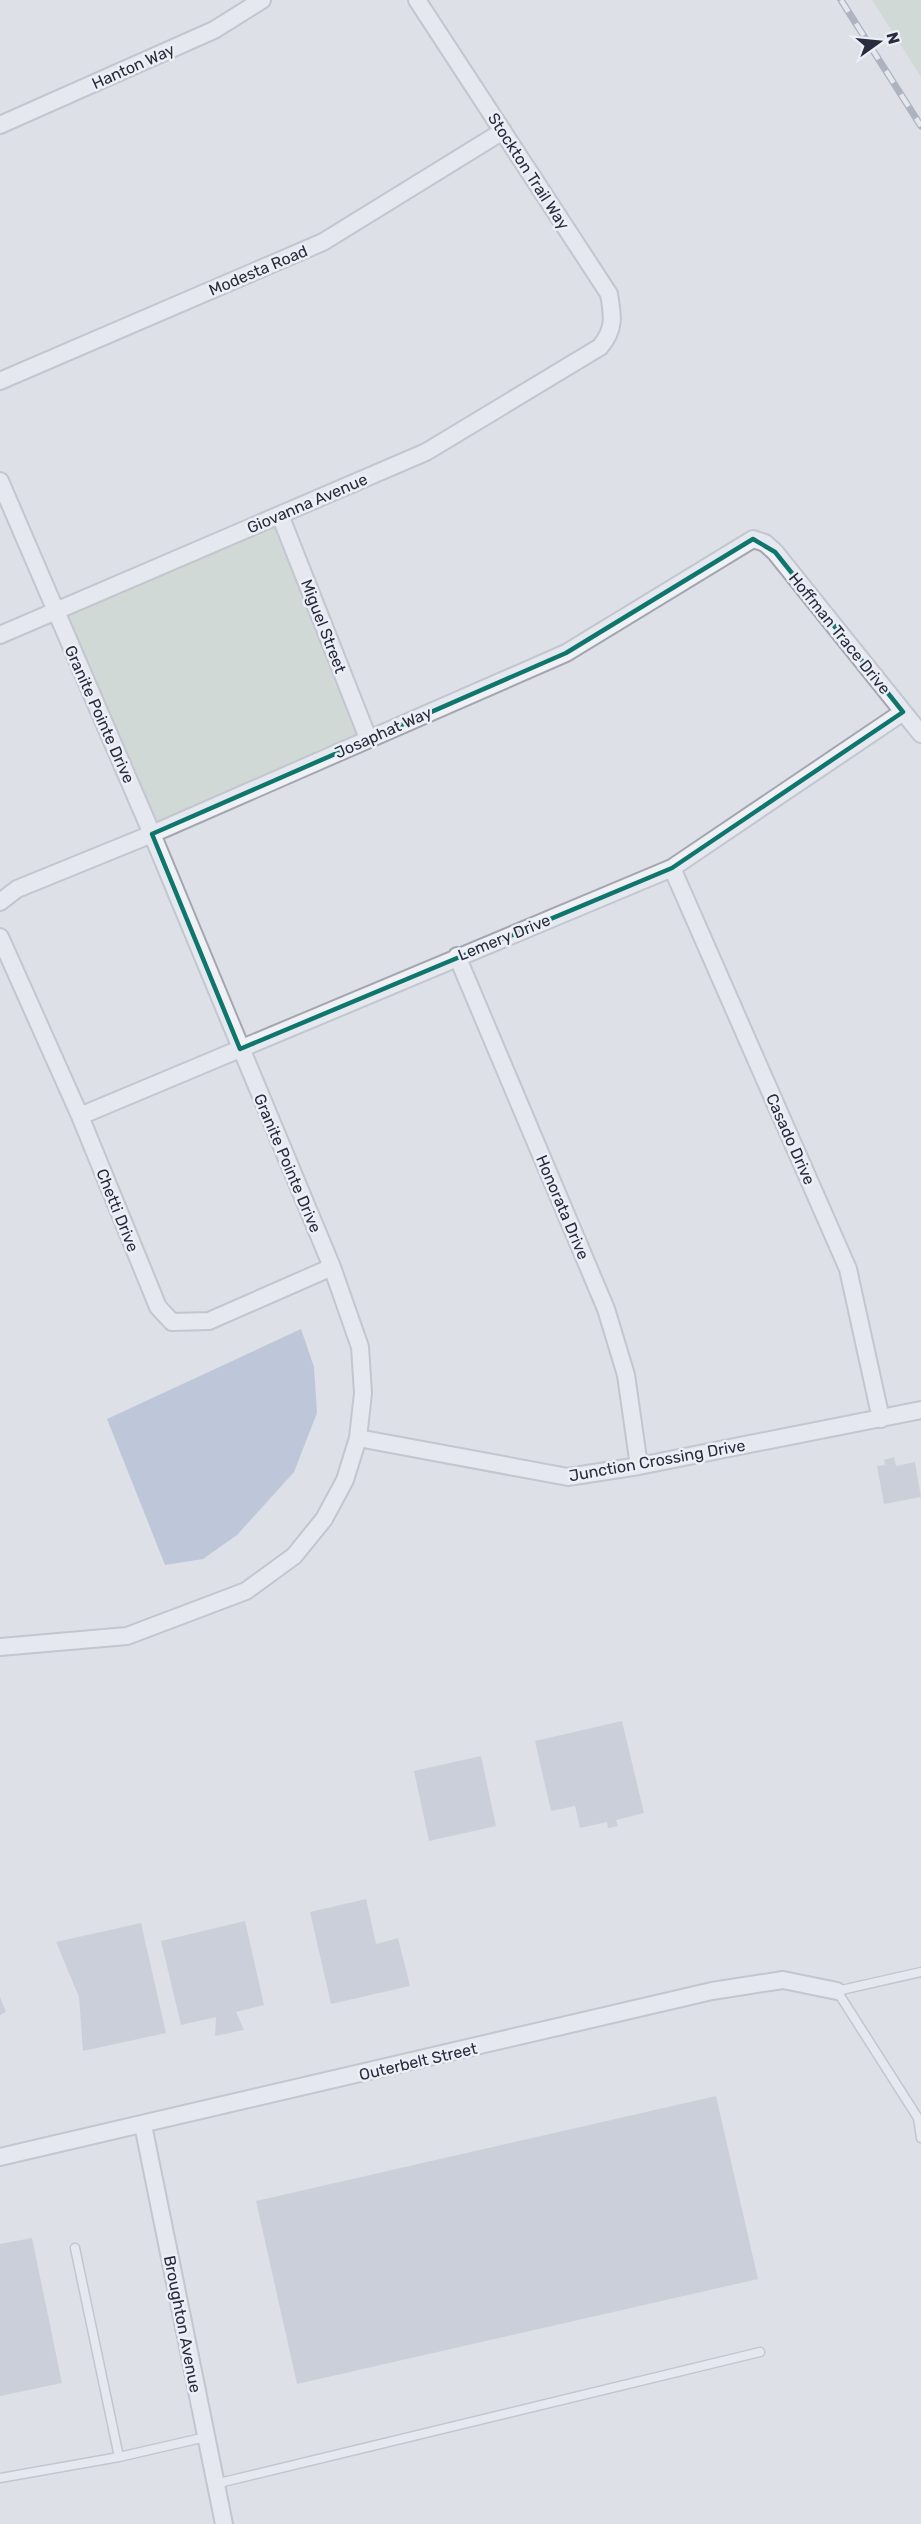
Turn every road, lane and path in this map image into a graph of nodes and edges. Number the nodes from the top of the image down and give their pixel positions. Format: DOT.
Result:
graph roads {
  1 [pos="262,0"];
  2 [pos="417,0"];
  3 [pos="0,124"];
  4 [pos="503,131"];
  5 [pos="600,347"];
  6 [pos="0,381"];
  7 [pos="0,481"];
  8 [pos="280,515"];
  9 [pos="753,539"];
  10 [pos="55,611"];
  11 [pos="0,635"];
  12 [pos="903,712"];
  13 [pos="921,734"];
  14 [pos="368,738"];
  15 [pos="152,834"];
  16 [pos="672,868"];
  17 [pos="0,902"];
  18 [pos="0,937"];
  19 [pos="457,956"];
  20 [pos="240,1049"];
  21 [pos="80,1116"];
  22 [pos="332,1268"];
  23 [pos="921,1410"];
  24 [pos="881,1419"];
  25 [pos="358,1438"];
  26 [pos="639,1466"];
  27 [pos="0,1647"];
  28 [pos="921,1971"];
  29 [pos="837,1990"];
  30 [pos="143,2125"];
  31 [pos="921,2138"];
  32 [pos="0,2157"];
  33 [pos="75,2248"];
  34 [pos="760,2352"];
  35 [pos="206,2437"];
  36 [pos="119,2457"];
  37 [pos="0,2478"];
  38 [pos="215,2484"];
  39 [pos="224,2524"];
  1 -- 3 [label="street, Hanton Way"];
  2 -- 4 [label="street, Stockton Trail Way"];
  4 -- 5 [label="street, Stockton Trail Way"];
  4 -- 6 [label="street, Modesta Road"];
  5 -- 8 [label="street, Giovanna Avenue"];
  7 -- 10 [label="street, Granite Pointe Drive"];
  8 -- 10 [label="street, Giovanna Avenue"];
  8 -- 14 [label="street, Miguel Street"];
  9 -- 12 [label="street, Hoffman Trace Drive"];
  9 -- 14 [label="street, Josaphat Way"];
  10 -- 11 [label="street, Giovanna Avenue"];
  10 -- 15 [label="street, Granite Pointe Drive"];
  12 -- 13 [label="street, Hoffman Trace Drive"];
  12 -- 16 [label="street, Lemery Drive"];
  14 -- 15 [label="street, Josaphat Way"];
  15 -- 17 [label="street, Josaphat Way"];
  15 -- 20 [label="street, Granite Pointe Drive"];
  16 -- 19 [label="street, Lemery Drive"];
  16 -- 24 [label="street, Casado Drive"];
  18 -- 21 [label="street, Chetti Drive"];
  19 -- 20 [label="street, Lemery Drive"];
  19 -- 26 [label="street, Honorata Drive"];
  20 -- 21 [label="street, Lemery Drive"];
  20 -- 22 [label="street, Granite Pointe Drive"];
  21 -- 22 [label="street, Chetti Drive"];
  22 -- 25 [label="street, Granite Pointe Drive"];
  23 -- 24 [label="street, Junction Crossing Drive"];
  24 -- 26 [label="street, Junction Crossing Drive"];
  25 -- 26 [label="street, Junction Crossing Drive"];
  25 -- 27 [label="street, Granite Pointe Drive"];
  28 -- 29 [label="lane"];
  29 -- 30 [label="street, Outerbelt Street"];
  29 -- 31 [label="lane"];
  30 -- 32 [label="street, Outerbelt Street"];
  30 -- 35 [label="street, Broughton Avenue"];
  33 -- 36 [label="lane"];
  34 -- 38 [label="lane"];
  35 -- 36 [label="lane"];
  35 -- 38 [label="street, Broughton Avenue"];
  36 -- 37 [label="lane"];
  38 -- 39 [label="street, Broughton Avenue"];
}
